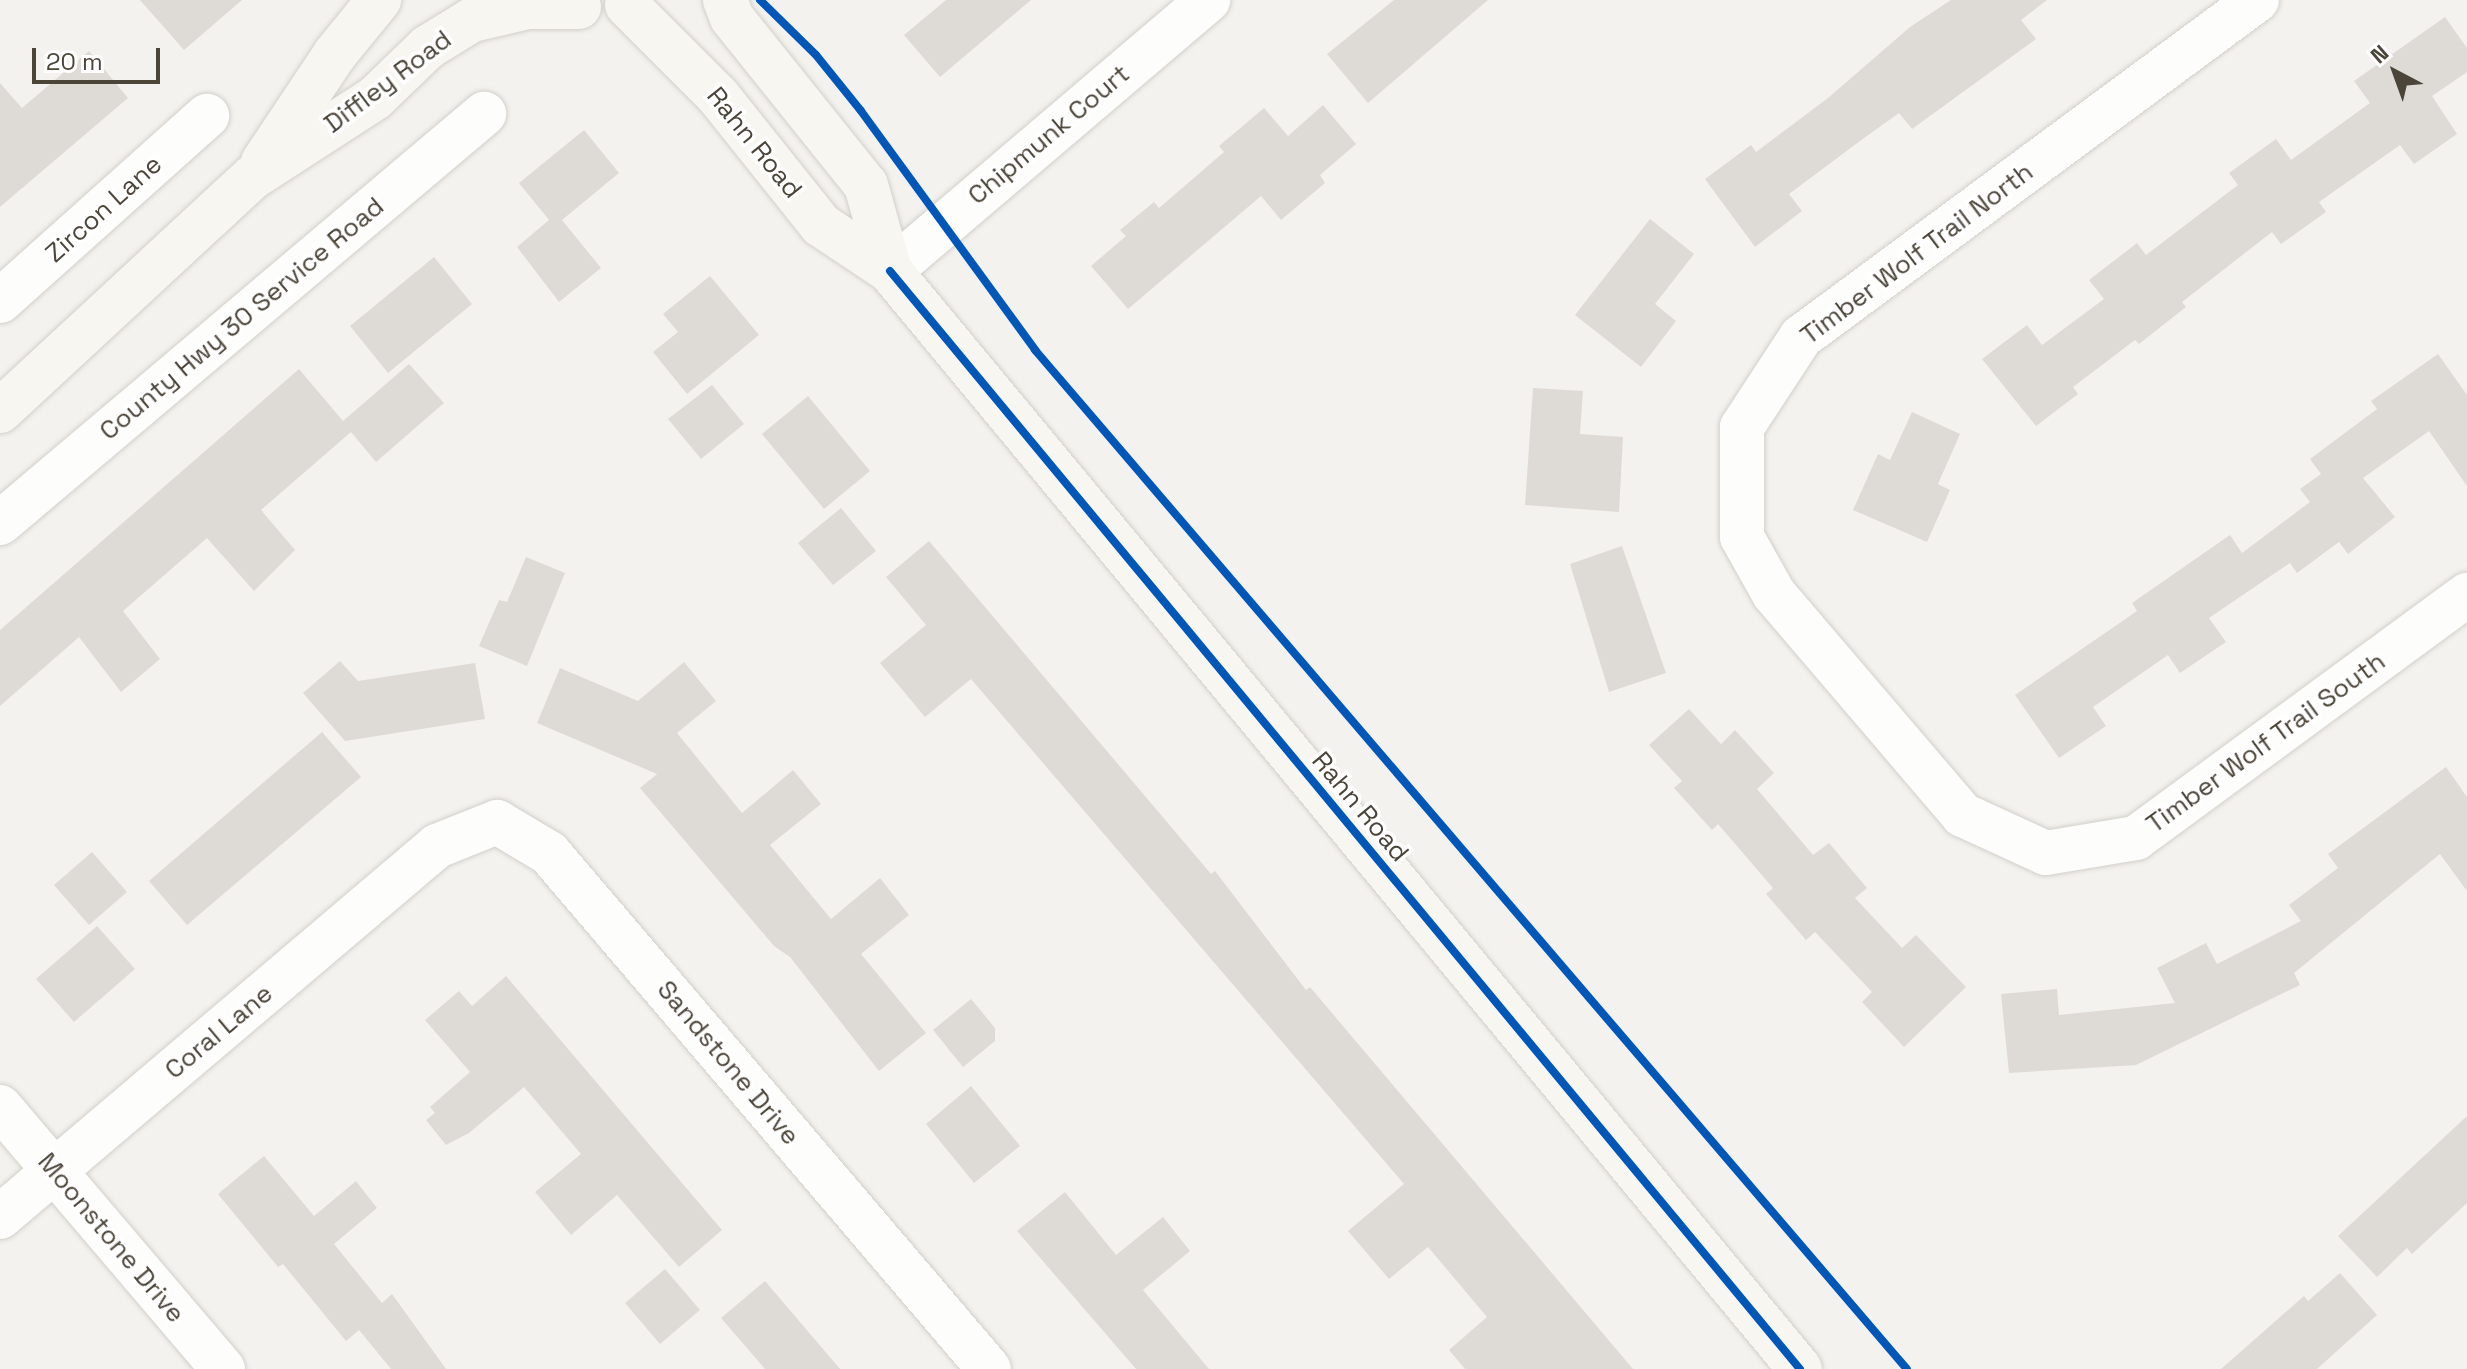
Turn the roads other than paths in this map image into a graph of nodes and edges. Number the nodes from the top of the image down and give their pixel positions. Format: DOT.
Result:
graph roads {
  1 [pos="379,0"];
  2 [pos="725,0"];
  3 [pos="1208,0"];
  4 [pos="2257,0"];
  5 [pos="633,2"];
  6 [pos="568,4"];
  7 [pos="484,114"];
  8 [pos="207,116"];
  9 [pos="253,177"];
  10 [pos="890,271"];
  11 [pos="0,301"];
  12 [pos="0,411"];
  13 [pos="0,523"];
  14 [pos="1774,594"];
  15 [pos="2467,595"];
  16 [pos="437,846"];
  17 [pos="0,1107"];
  18 [pos="54,1172"];
  19 [pos="0,1217"];
  20 [pos="223,1369"];
  21 [pos="989,1369"];
  22 [pos="1800,1369"];
  1 -- 9 [label="street, Diffley Road"];
  2 -- 10 [label="street, Rahn Road"];
  3 -- 10 [label="street, Chipmunk Court"];
  4 -- 14 [label="street, Timber Wolf Trail North"];
  5 -- 6 [label="street, Diffley Road"];
  5 -- 10 [label="street, Rahn Road"];
  6 -- 9 [label="street, Diffley Road"];
  7 -- 13 [label="street, County Hwy 30 Service Road"];
  8 -- 11 [label="street, Zircon Lane"];
  9 -- 12 [label="street, Diffley Road"];
  10 -- 22 [label="street, Rahn Road"];
  14 -- 15 [label="street, Timber Wolf Trail South"];
  16 -- 18 [label="street, Coral Lane"];
  16 -- 21 [label="street, Sandstone Drive"];
  17 -- 18 [label="street, Moonstone Drive"];
  18 -- 19 [label="street, Coral Lane"];
  18 -- 20 [label="street, Moonstone Drive"];
}
